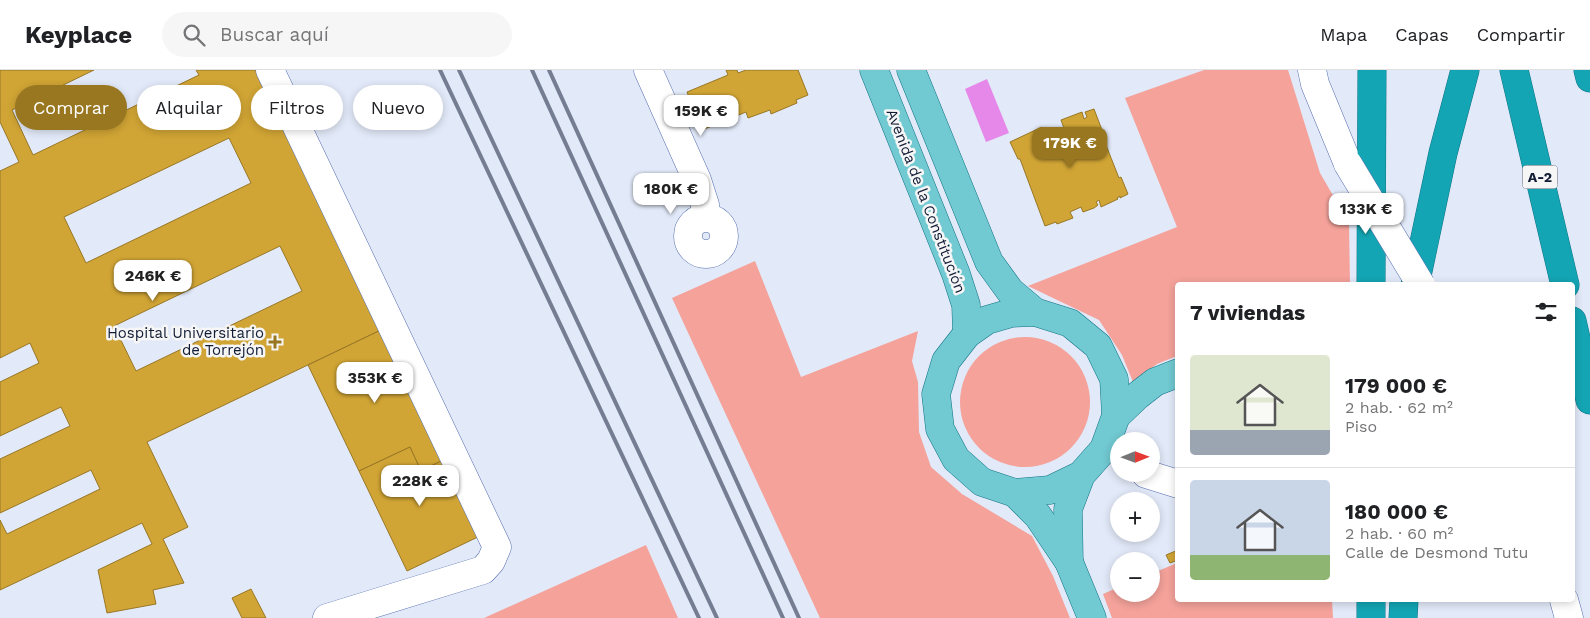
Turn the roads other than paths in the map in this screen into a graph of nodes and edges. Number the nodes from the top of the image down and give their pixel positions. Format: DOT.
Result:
graph roads {
  1 [pos="270,70"];
  2 [pos="648,70"];
  3 [pos="874,70"];
  4 [pos="911,70"];
  5 [pos="1312,70"];
  6 [pos="1372,70"];
  7 [pos="1464,70"];
  8 [pos="1514,70"];
  9 [pos="1588,70"];
  10 [pos="1590,78"];
  11 [pos="706,217"];
  12 [pos="1372,282"];
  13 [pos="1416,282"];
  14 [pos="1419,282"];
  15 [pos="1564,282"];
  16 [pos="1035,312"];
  17 [pos="967,334"];
  18 [pos="1575,334"];
  19 [pos="1175,374"];
  20 [pos="1590,400"];
  21 [pos="1116,416"];
  22 [pos="1114,432"];
  23 [pos="1110,455"];
  24 [pos="1081,475"];
  25 [pos="1160,476"];
  26 [pos="1175,479"];
  27 [pos="1015,493"];
  28 [pos="1069,562"];
  29 [pos="1358,602"];
  30 [pos="1371,602"];
  31 [pos="1404,602"];
  32 [pos="1564,602"];
  33 [pos="327,618"];
  34 [pos="1092,618"];
  35 [pos="1359,618"];
  36 [pos="1371,618"];
  37 [pos="1404,618"];
  38 [pos="1568,618"];
  1 -- 33 [label="street"];
  2 -- 11 [label="street"];
  3 -- 17 [label="main road, Avenida de la Constitución"];
  4 -- 16 [label="main road"];
  5 -- 14 [label="street, bridge"];
  6 -- 12 [label="highway"];
  7 -- 13 [label="highway"];
  8 -- 15 [label="highway, A-2"];
  9 -- 10 [label="highway"];
  16 -- 17 [label="main road"];
  16 -- 21 [label="main road"];
  17 -- 27 [label="main road"];
  18 -- 20 [label="highway"];
  19 -- 21 [label="main road"];
  21 -- 22 [label="main road"];
  23 -- 24 [label="main road"];
  24 -- 27 [label="main road"];
  24 -- 28 [label="main road"];
  25 -- 26 [label="street"];
  27 -- 28 [label="main road"];
  28 -- 34 [label="main road"];
  29 -- 35 [label="main road"];
  30 -- 36 [label="highway"];
  31 -- 37 [label="highway"];
  32 -- 38 [label="street"];
}
